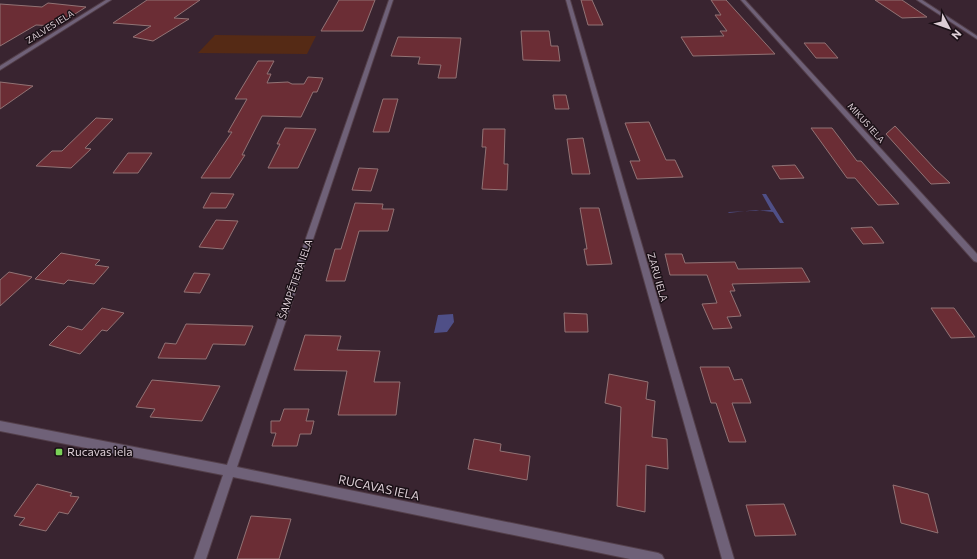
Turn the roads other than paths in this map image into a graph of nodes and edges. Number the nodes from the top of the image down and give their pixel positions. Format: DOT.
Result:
graph roads {
  1 [pos="109,0"];
  2 [pos="391,0"];
  3 [pos="568,0"];
  4 [pos="743,0"];
  5 [pos="919,0"];
  6 [pos="977,38"];
  7 [pos="0,68"];
  8 [pos="977,258"];
  9 [pos="0,426"];
  10 [pos="230,471"];
  11 [pos="200,559"];
  12 [pos="658,559"];
  13 [pos="728,559"];
  1 -- 7 [label="street, ZALVES IELA"];
  2 -- 10 [label="street, ŠAMPĒTERA IELA"];
  3 -- 13 [label="street, ZARU IELA"];
  4 -- 8 [label="street, MIKUS IELA"];
  5 -- 6 [label="street"];
  9 -- 10 [label="street, RUCAVAS IELA"];
  10 -- 11 [label="street, ŠAMPĒTERA IELA"];
  10 -- 12 [label="street, RUCAVAS IELA"];
}
